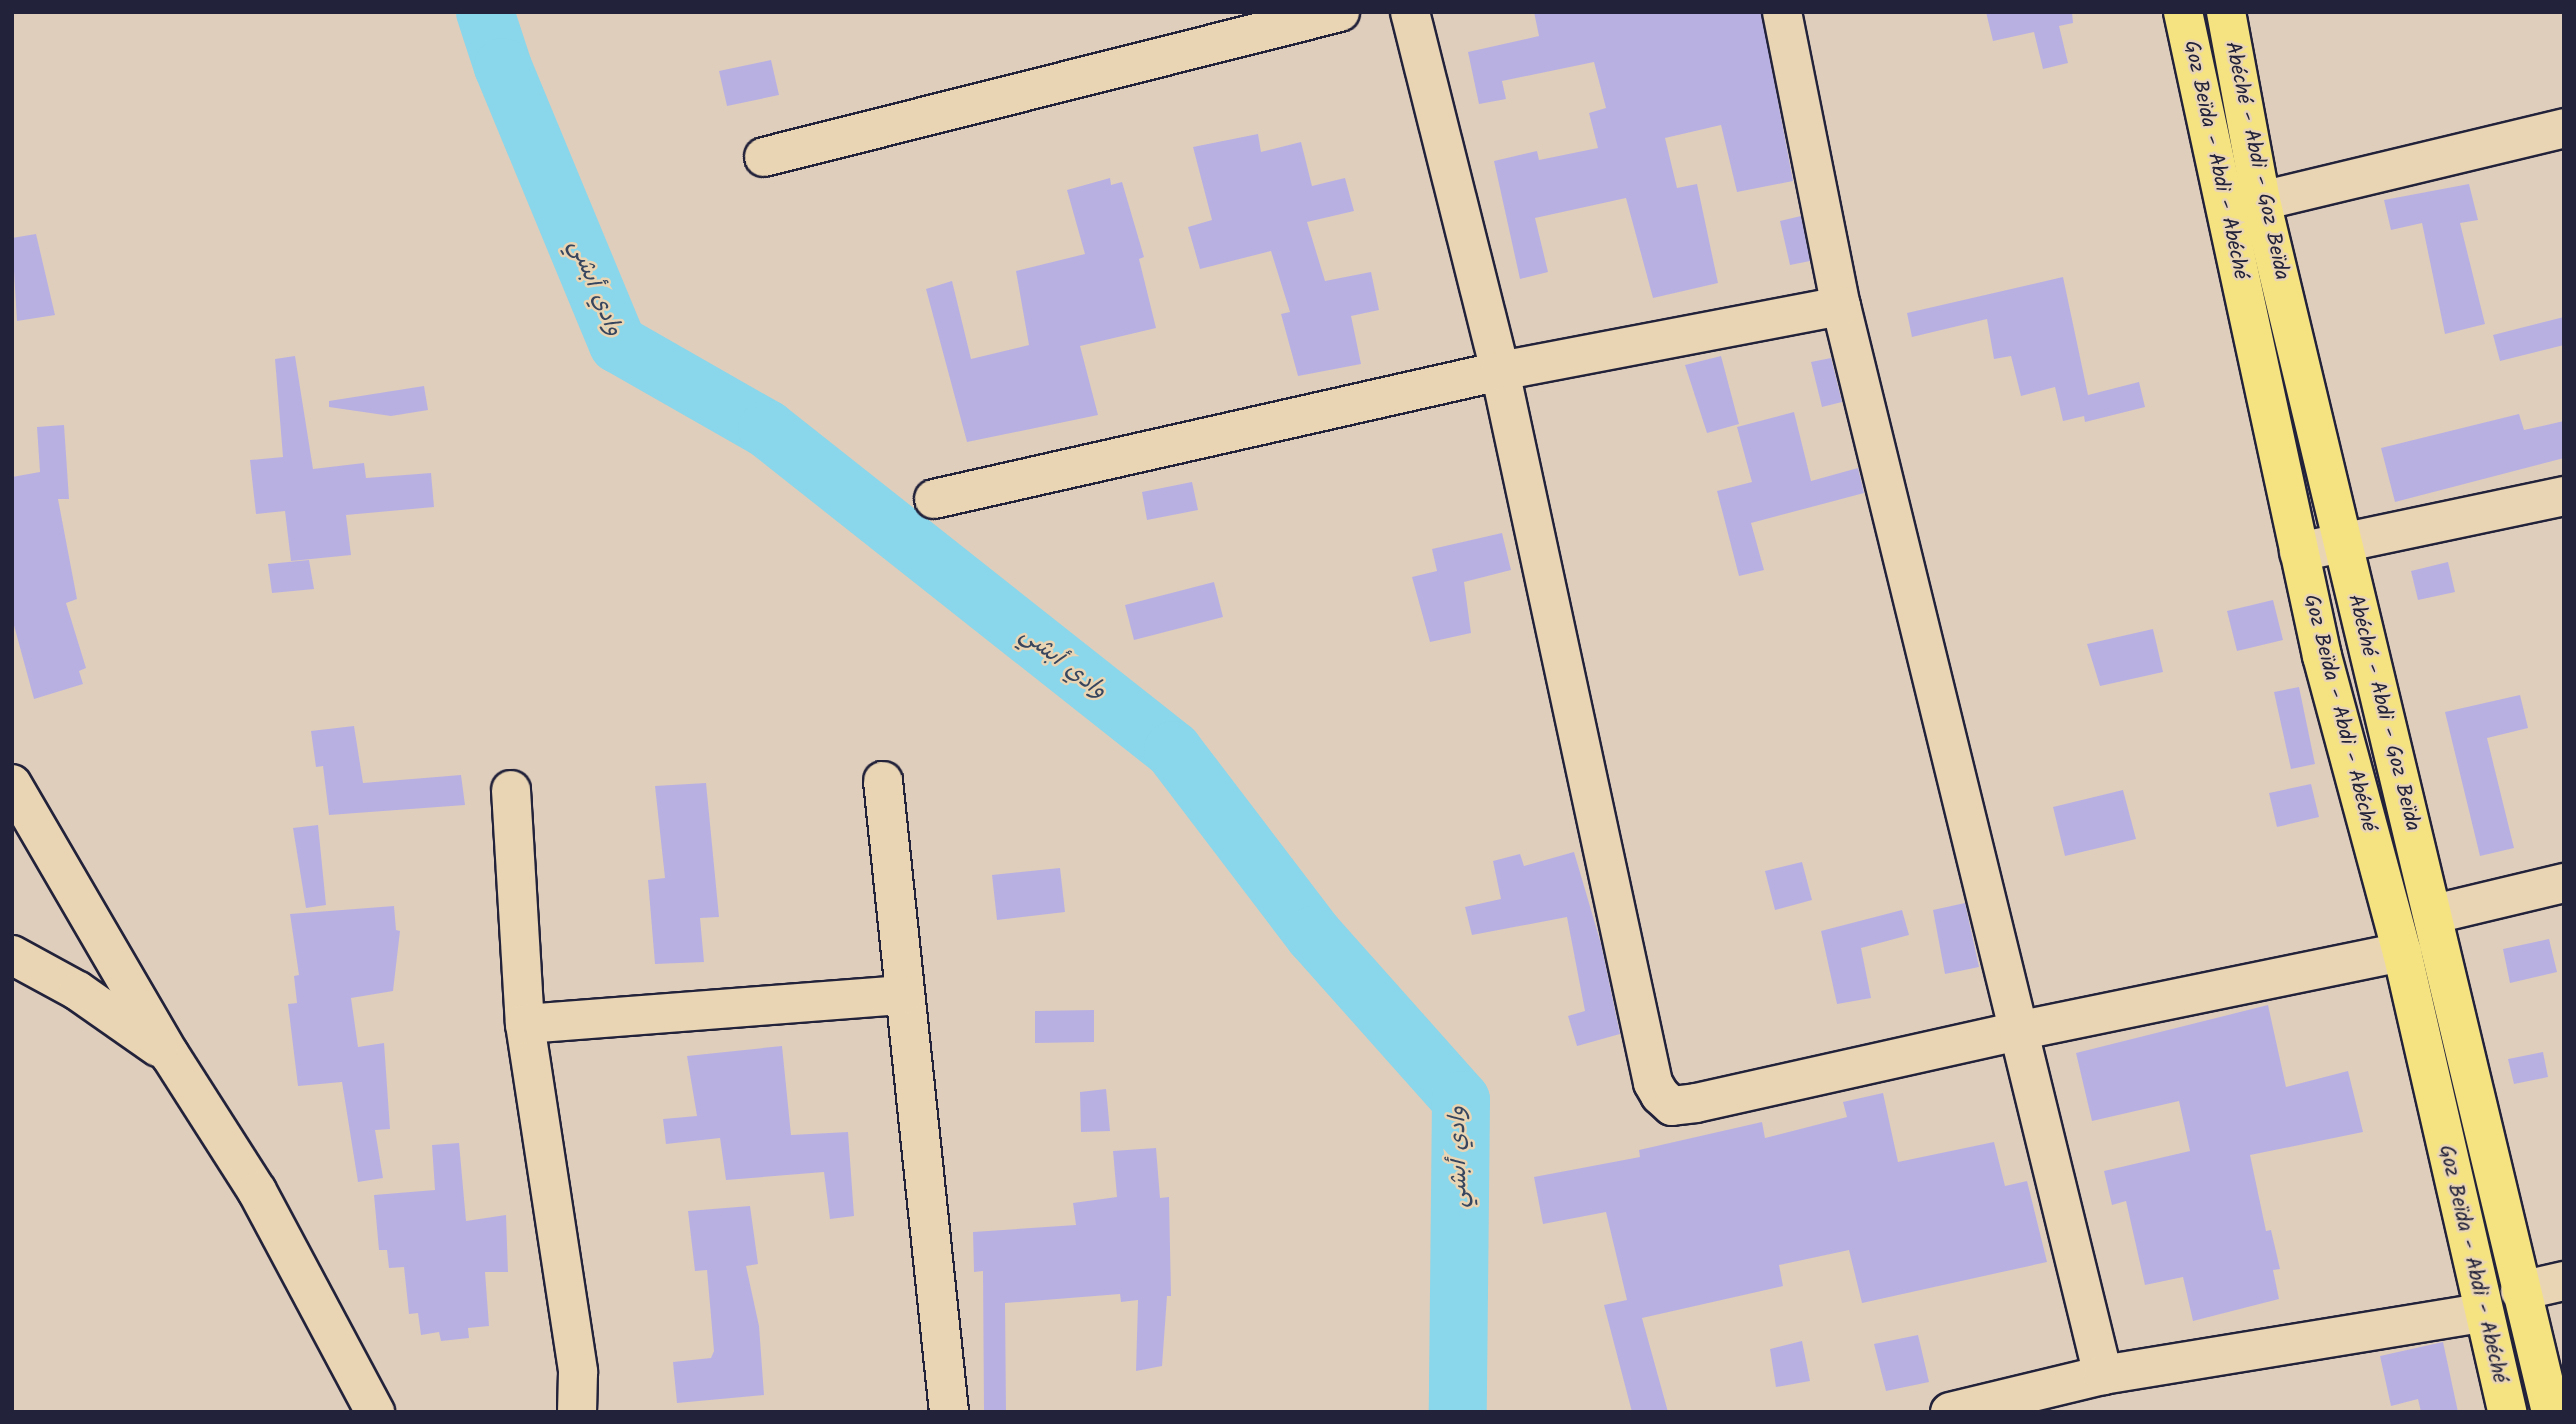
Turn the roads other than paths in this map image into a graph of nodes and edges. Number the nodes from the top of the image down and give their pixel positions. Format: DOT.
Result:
graph roads {
  1 [pos="1340,12"];
  2 [pos="1410,12"];
  3 [pos="1782,12"];
  4 [pos="2183,12"];
  5 [pos="2226,12"];
  6 [pos="2564,128"];
  7 [pos="764,158"];
  8 [pos="2262,201"];
  9 [pos="1841,306"];
  10 [pos="1500,371"];
  11 [pos="2564,496"];
  12 [pos="934,499"];
  13 [pos="2342,546"];
  14 [pos="2300,552"];
  15 [pos="883,781"];
  16 [pos="12,784"];
  17 [pos="511,790"];
  18 [pos="2564,883"];
  19 [pos="2434,914"];
  20 [pos="2402,952"];
  21 [pos="12,955"];
  22 [pos="904,995"];
  23 [pos="525,1024"];
  24 [pos="2017,1031"];
  25 [pos="170,1055"];
  26 [pos="2564,1281"];
  27 [pos="2520,1291"];
  28 [pos="2482,1313"];
  29 [pos="2103,1375"];
  30 [pos="375,1412"];
  31 [pos="577,1412"];
  32 [pos="949,1412"];
  33 [pos="1951,1412"];
  34 [pos="2507,1412"];
  35 [pos="2551,1412"];
  1 -- 7 [label="street"];
  2 -- 10 [label="street"];
  3 -- 9 [label="street"];
  4 -- 14 [label="main road, Goz Beïda - Abdi - Abéché"];
  5 -- 8 [label="main road, Abéché - Abdi - Goz Beïda"];
  6 -- 8 [label="street"];
  8 -- 13 [label="main road, Abéché - Abdi - Goz Beïda"];
  9 -- 10 [label="street"];
  9 -- 24 [label="street"];
  10 -- 12 [label="street"];
  10 -- 24 [label="street"];
  11 -- 13 [label="street"];
  13 -- 14 [label="street"];
  13 -- 19 [label="main road, Abéché - Abdi - Goz Beïda"];
  14 -- 20 [label="main road, Goz Beïda - Abdi - Abéché"];
  15 -- 22 [label="street"];
  16 -- 25 [label="street"];
  17 -- 23 [label="street"];
  18 -- 19 [label="street"];
  19 -- 27 [label="main road, Abéché - Abdi - Goz Beïda"];
  20 -- 24 [label="street"];
  20 -- 28 [label="main road, Goz Beïda - Abdi - Abéché"];
  21 -- 25 [label="street"];
  22 -- 23 [label="street"];
  22 -- 32 [label="street"];
  23 -- 31 [label="street"];
  24 -- 29 [label="street"];
  25 -- 30 [label="street"];
  26 -- 27 [label="street"];
  27 -- 35 [label="main road, Abéché - Abdi - Goz Beïda"];
  28 -- 29 [label="street"];
  28 -- 34 [label="main road, Goz Beïda - Abdi - Abéché"];
  29 -- 33 [label="street"];
}
